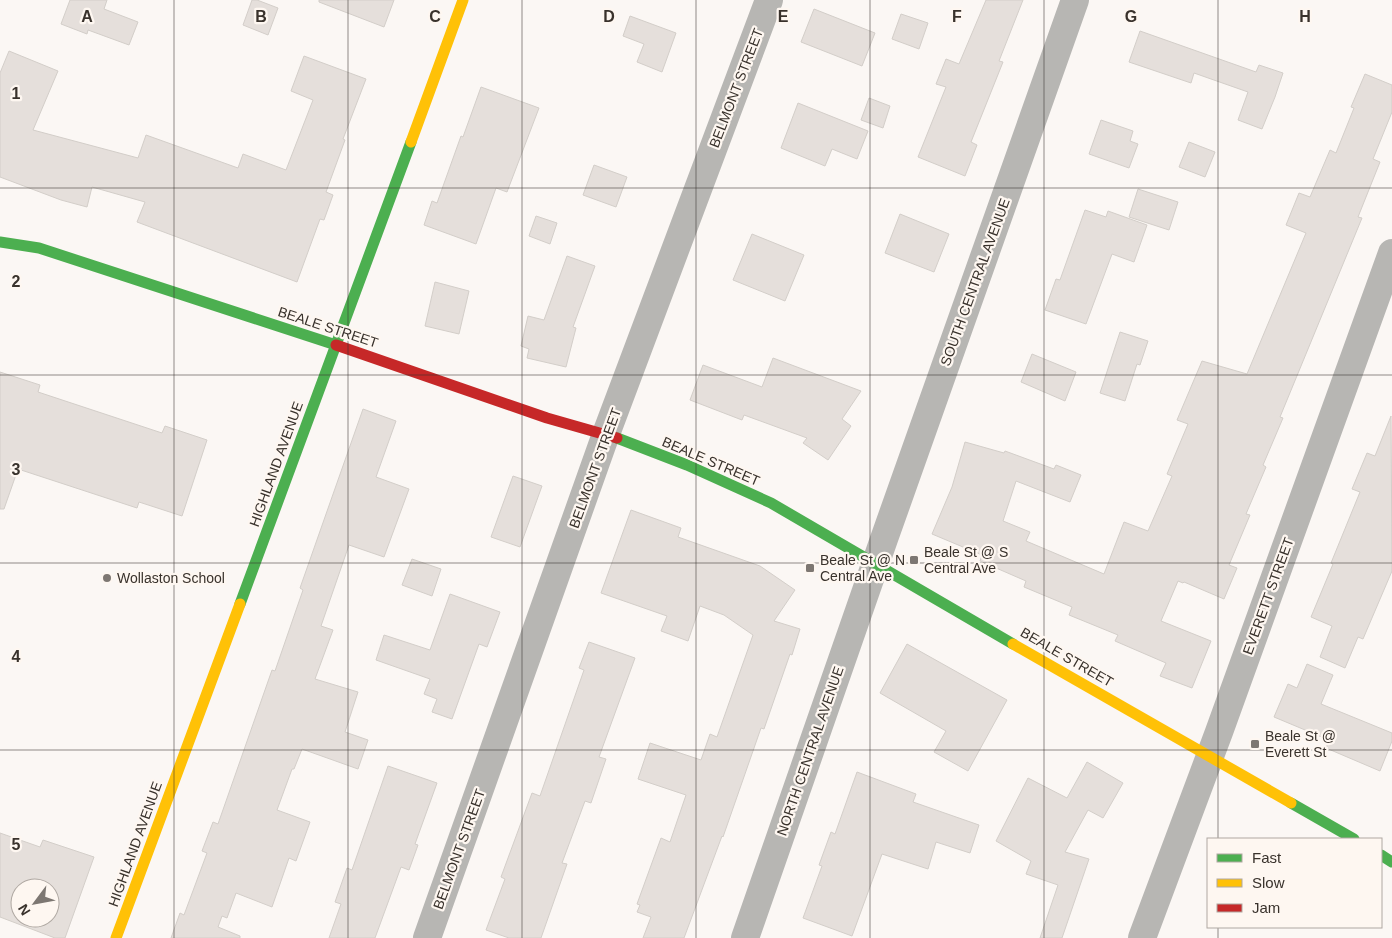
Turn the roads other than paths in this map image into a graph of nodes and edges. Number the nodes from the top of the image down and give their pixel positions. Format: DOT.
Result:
graph roads {
  1 [pos="463,0"];
  2 [pos="769,0"];
  3 [pos="1075,0"];
  4 [pos="0,242"];
  5 [pos="1392,253"];
  6 [pos="336,345"];
  7 [pos="606,434"];
  8 [pos="875,564"];
  9 [pos="1210,756"];
  10 [pos="1352,838"];
  11 [pos="116,938"];
  12 [pos="427,938"];
  13 [pos="745,938"];
  14 [pos="1142,938"];
  1 -- 6 [label="main road, HIGHLAND AVENUE"];
  2 -- 7 [label="street, BELMONT STREET"];
  3 -- 8 [label="street, SOUTH CENTRAL AVENUE"];
  4 -- 6 [label="main road, BEALE STREET"];
  5 -- 9 [label="street, EVERETT STREET"];
  6 -- 7 [label="main road, BEALE STREET"];
  6 -- 11 [label="main road, HIGHLAND AVENUE"];
  7 -- 8 [label="main road, BEALE STREET"];
  7 -- 12 [label="street, BELMONT STREET"];
  8 -- 9 [label="main road, BEALE STREET"];
  8 -- 13 [label="street, NORTH CENTRAL AVENUE"];
  9 -- 10 [label="main road, BEALE STREET"];
  9 -- 14 [label="street, EVERETT STREET"];
}
